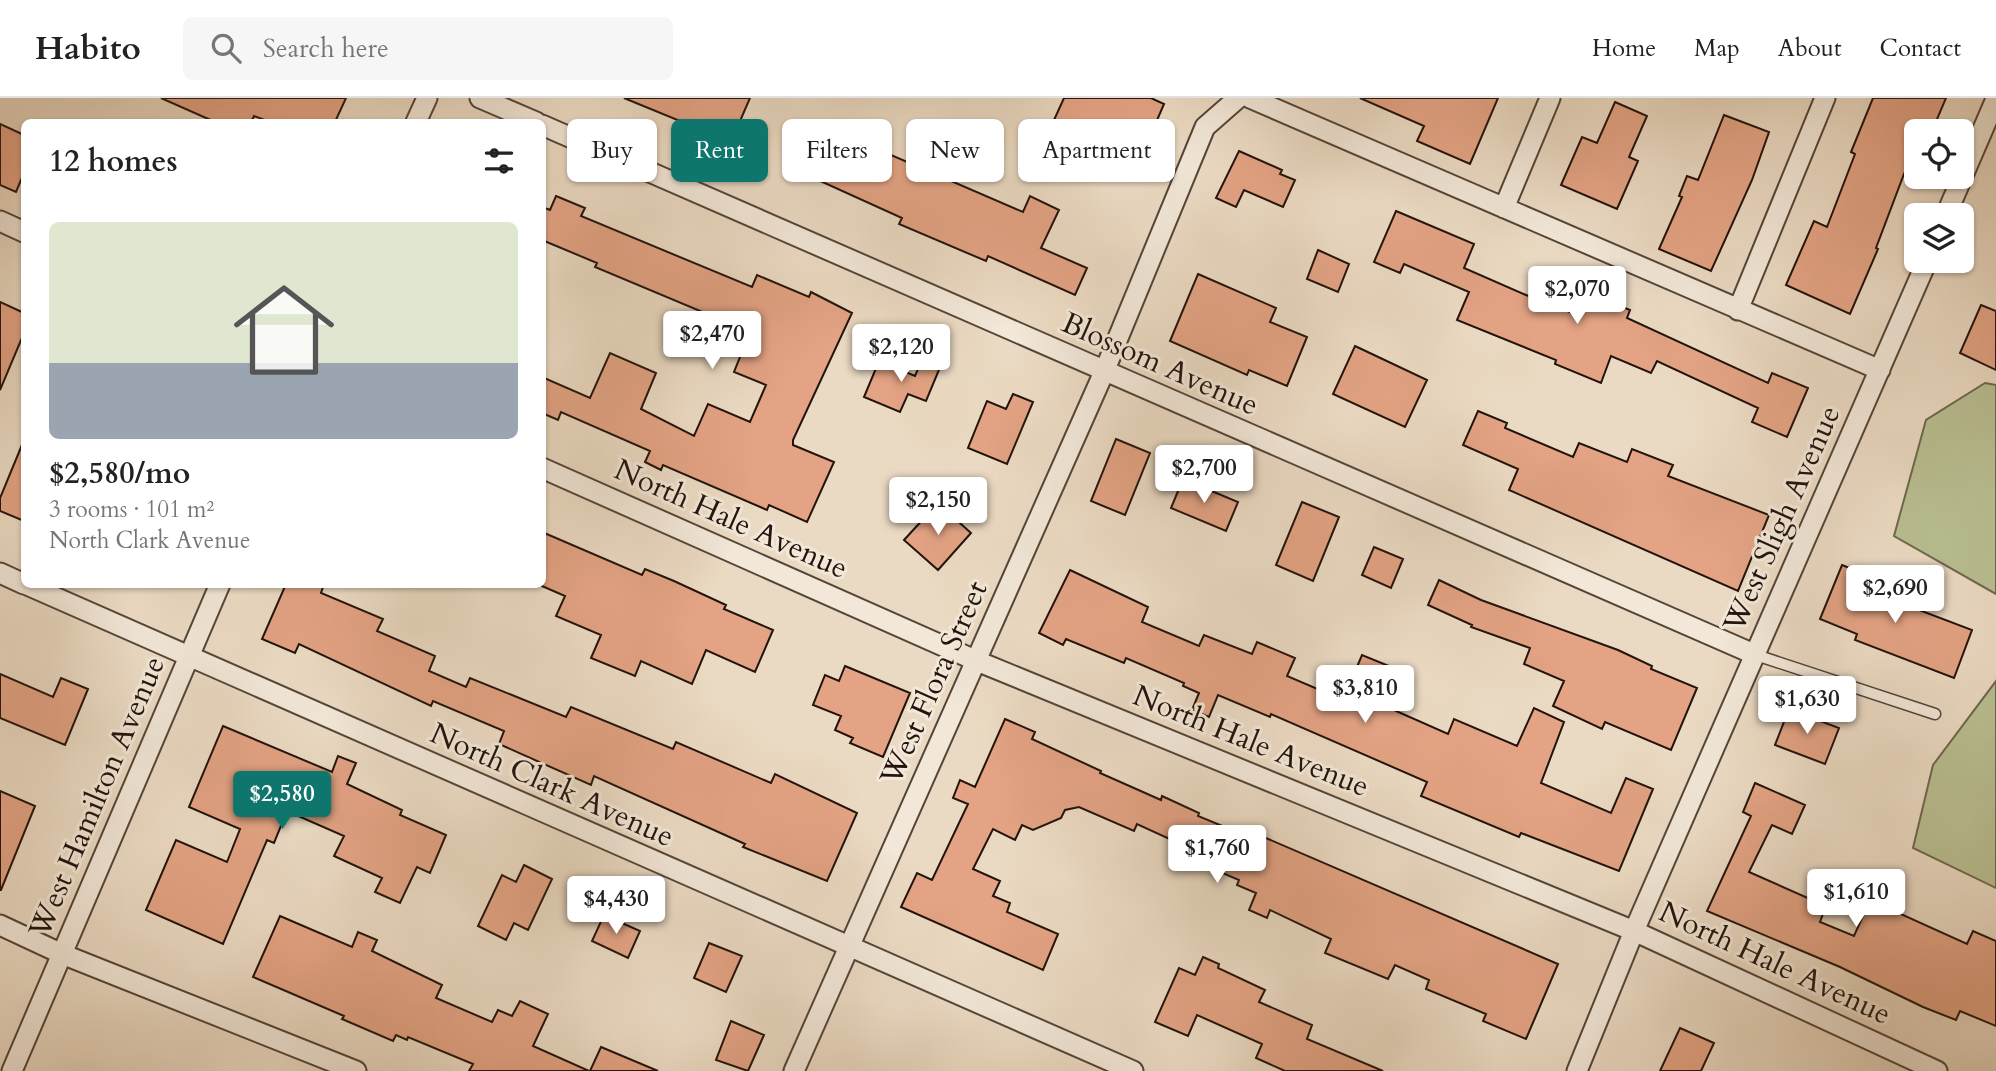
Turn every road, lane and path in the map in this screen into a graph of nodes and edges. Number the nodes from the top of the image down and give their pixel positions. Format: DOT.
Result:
graph roads {
  1 [pos="427,98"];
  2 [pos="480,98"];
  3 [pos="1238,98"];
  4 [pos="1250,98"];
  5 [pos="1550,98"];
  6 [pos="1825,98"];
  7 [pos="1996,99"];
  8 [pos="417,119"];
  9 [pos="529,119"];
  10 [pos="546,127"];
  11 [pos="1951,203"];
  12 [pos="1504,208"];
  13 [pos="0,221"];
  14 [pos="21,231"];
  15 [pos="1922,273"];
  16 [pos="1738,310"];
  17 [pos="1880,370"];
  18 [pos="1104,372"];
  19 [pos="546,470"];
  20 [pos="0,573"];
  21 [pos="21,582"];
  22 [pos="34,588"];
  23 [pos="218,588"];
  24 [pos="1756,655"];
  25 [pos="189,657"];
  26 [pos="977,661"];
  27 [pos="1935,714"];
  28 [pos="0,925"];
  29 [pos="1634,931"];
  30 [pos="849,948"];
  31 [pos="62,954"];
  32 [pos="12,1071"];
  33 [pos="356,1071"];
  34 [pos="794,1071"];
  35 [pos="1133,1071"];
  36 [pos="1577,1071"];
  37 [pos="1937,1071"];
  1 -- 8 [label="street"];
  2 -- 9 [label="street"];
  3 -- 18 [label="street, West Flora Street"];
  4 -- 12 [label="street"];
  5 -- 12 [label="street"];
  6 -- 16 [label="street"];
  7 -- 11 [label="street"];
  10 -- 18 [label="street, Blossom Avenue"];
  12 -- 16 [label="street"];
  13 -- 14 [label="street"];
  15 -- 17 [label="street, West Sligh Avenue"];
  16 -- 17 [label="street"];
  17 -- 24 [label="street, West Sligh Avenue"];
  18 -- 24 [label="street, Blossom Avenue"];
  18 -- 26 [label="street, West Flora Street"];
  19 -- 26 [label="street, North Hale Avenue"];
  20 -- 21 [label="street, North Clark Avenue"];
  22 -- 25 [label="street, North Clark Avenue"];
  23 -- 25 [label="street, West Hamilton Avenue"];
  24 -- 27 [label="lane"];
  24 -- 29 [label="street, West Sligh Avenue"];
  25 -- 30 [label="street, North Clark Avenue"];
  25 -- 31 [label="street, West Hamilton Avenue"];
  26 -- 29 [label="street, North Hale Avenue"];
  26 -- 30 [label="street, West Flora Street"];
  28 -- 31 [label="street"];
  29 -- 36 [label="street, West Sligh Avenue"];
  29 -- 37 [label="street, North Hale Avenue"];
  30 -- 34 [label="street, West Flora Street"];
  30 -- 35 [label="street, North Clark Avenue"];
  31 -- 32 [label="street, West Hamilton Avenue"];
  31 -- 33 [label="street"];
}
